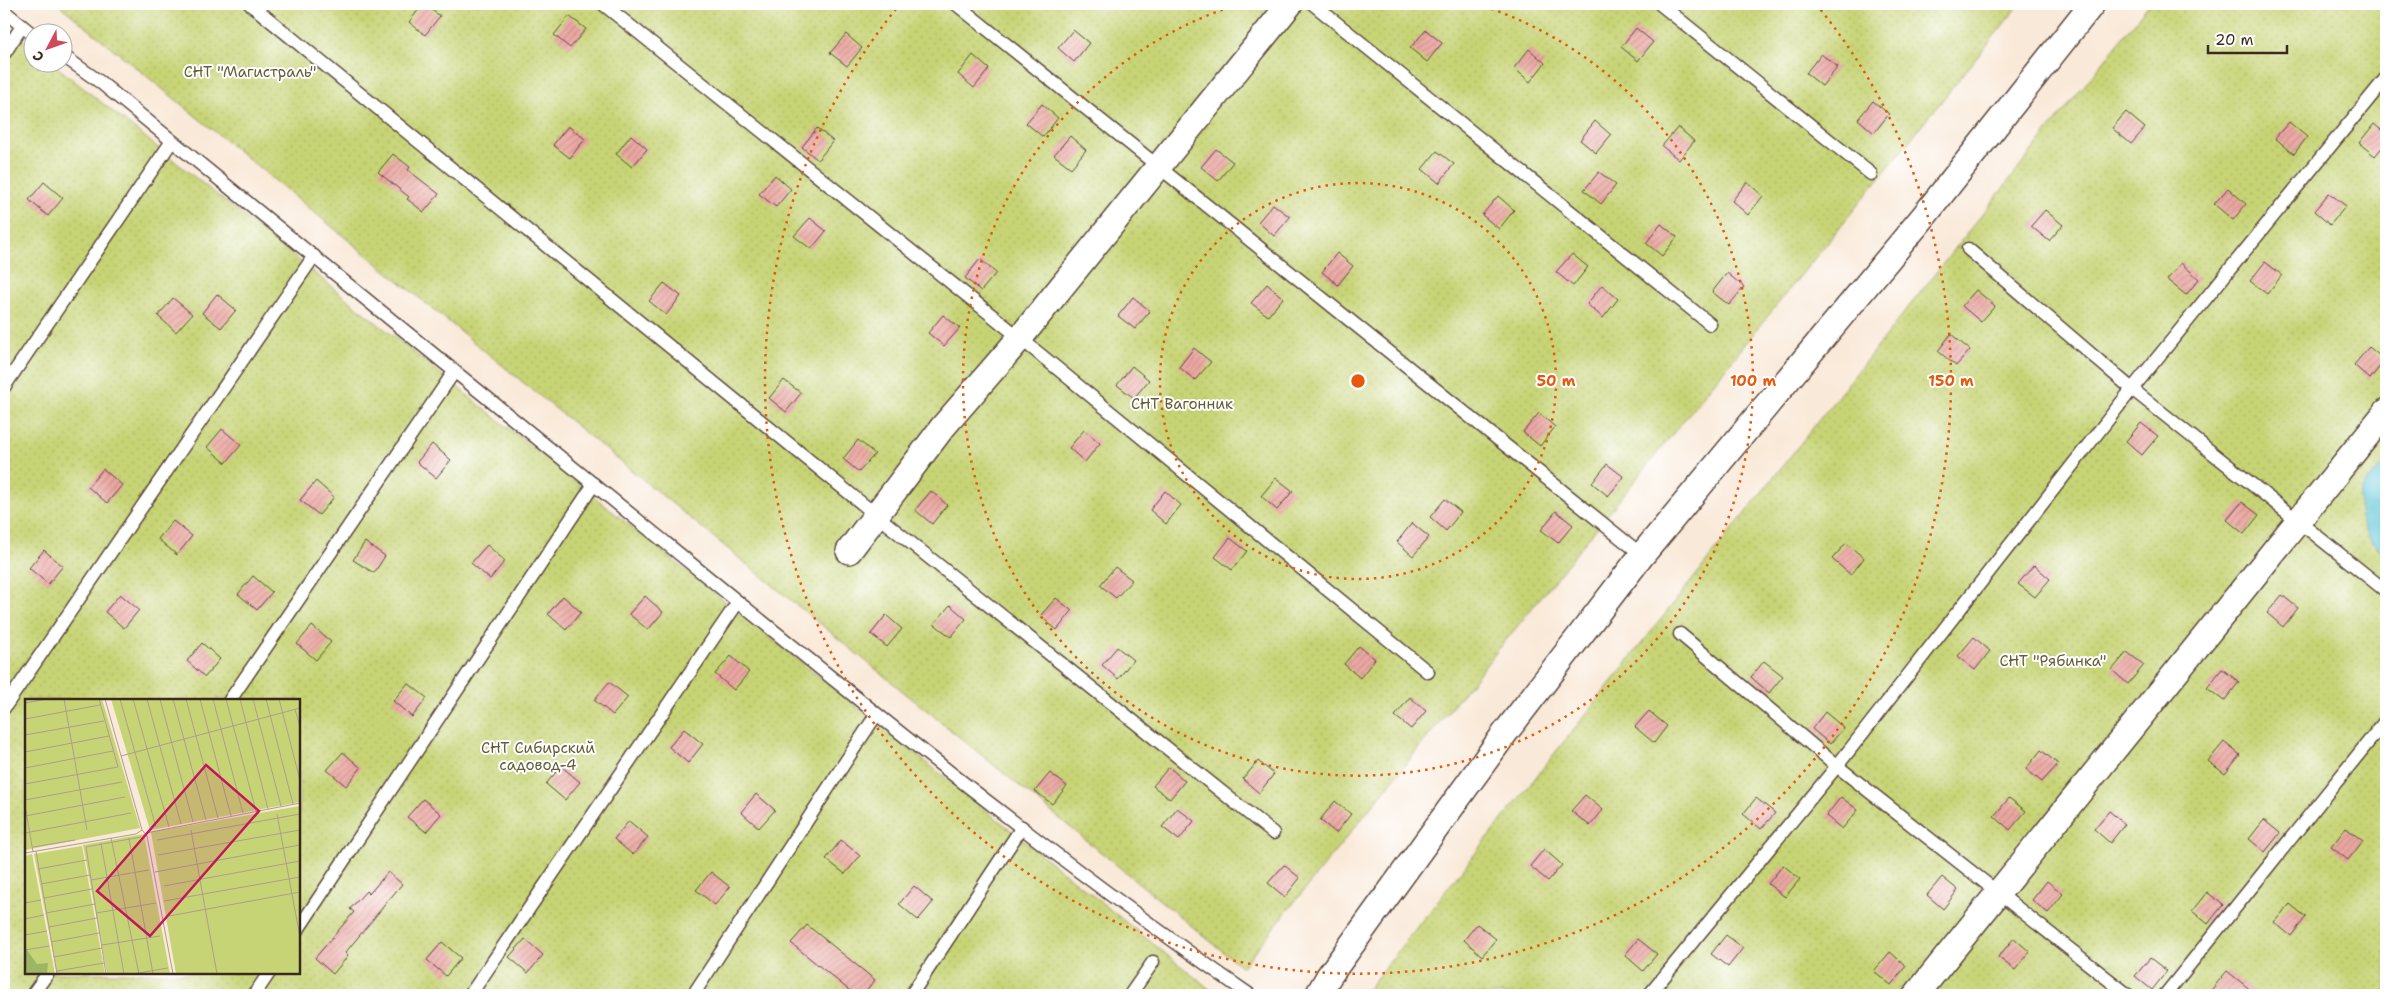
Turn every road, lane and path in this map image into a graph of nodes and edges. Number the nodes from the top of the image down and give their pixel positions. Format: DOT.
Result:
graph roads {
  1 [pos="250,4"];
  2 [pos="603,4"];
  3 [pos="956,4"];
  4 [pos="1290,4"];
  5 [pos="1313,4"];
  6 [pos="1660,4"];
  7 [pos="2092,4"];
  8 [pos="4,11"];
  9 [pos="22,26"];
  10 [pos="4,54"];
  11 [pos="72,62"];
  12 [pos="2386,78"];
  13 [pos="172,141"];
  14 [pos="1160,166"];
  15 [pos="1871,174"];
  16 [pos="1968,249"];
  17 [pos="314,256"];
  18 [pos="1710,324"];
  19 [pos="1020,338"];
  20 [pos="454,372"];
  21 [pos="4,387"];
  22 [pos="2132,389"];
  23 [pos="2386,412"];
  24 [pos="594,484"];
  25 [pos="876,515"];
  26 [pos="2298,522"];
  27 [pos="849,551"];
  28 [pos="1642,555"];
  29 [pos="2386,591"];
  30 [pos="738,602"];
  31 [pos="1680,634"];
  32 [pos="1428,672"];
  33 [pos="231,699"];
  34 [pos="4,708"];
  35 [pos="876,715"];
  36 [pos="2386,720"];
  37 [pos="1837,766"];
  38 [pos="1022,827"];
  39 [pos="1273,833"];
  40 [pos="1998,894"];
  41 [pos="300,926"];
  42 [pos="1153,962"];
  43 [pos="47,974"];
  44 [pos="268,974"];
  45 [pos="32,995"];
  46 [pos="254,995"];
  47 [pos="470,995"];
  48 [pos="693,995"];
  49 [pos="911,995"];
  50 [pos="1130,995"];
  51 [pos="1250,995"];
  52 [pos="1318,995"];
  53 [pos="1649,995"];
  54 [pos="1916,995"];
  55 [pos="2128,995"];
  56 [pos="2165,995"];
  1 -- 25 [label="lane"];
  2 -- 19 [label="lane"];
  3 -- 14 [label="lane"];
  4 -- 14 [label="street"];
  5 -- 18 [label="lane"];
  6 -- 15 [label="lane"];
  7 -- 28 [label="street"];
  8 -- 9 [label="lane"];
  9 -- 10 [label="lane"];
  11 -- 13 [label="lane"];
  12 -- 22 [label="lane"];
  13 -- 17 [label="lane"];
  13 -- 21 [label="lane"];
  14 -- 19 [label="street"];
  14 -- 28 [label="lane"];
  16 -- 22 [label="lane"];
  17 -- 20 [label="lane"];
  17 -- 34 [label="lane"];
  19 -- 25 [label="street"];
  19 -- 32 [label="lane"];
  20 -- 24 [label="lane"];
  20 -- 33 [label="lane"];
  22 -- 26 [label="lane"];
  22 -- 37 [label="lane"];
  23 -- 26 [label="street"];
  24 -- 30 [label="lane"];
  24 -- 41 [label="lane"];
  25 -- 27 [label="street"];
  25 -- 39 [label="lane"];
  26 -- 29 [label="lane"];
  26 -- 40 [label="street"];
  28 -- 52 [label="street"];
  30 -- 35 [label="lane"];
  30 -- 47 [label="lane"];
  31 -- 37 [label="lane"];
  35 -- 38 [label="lane"];
  35 -- 48 [label="lane"];
  36 -- 56 [label="lane"];
  37 -- 40 [label="lane"];
  37 -- 53 [label="lane"];
  38 -- 49 [label="lane"];
  38 -- 51 [label="lane"];
  40 -- 54 [label="street"];
  40 -- 55 [label="lane"];
  42 -- 50 [label="lane"];
  43 -- 45 [label="lane"];
  44 -- 46 [label="lane"];
}
